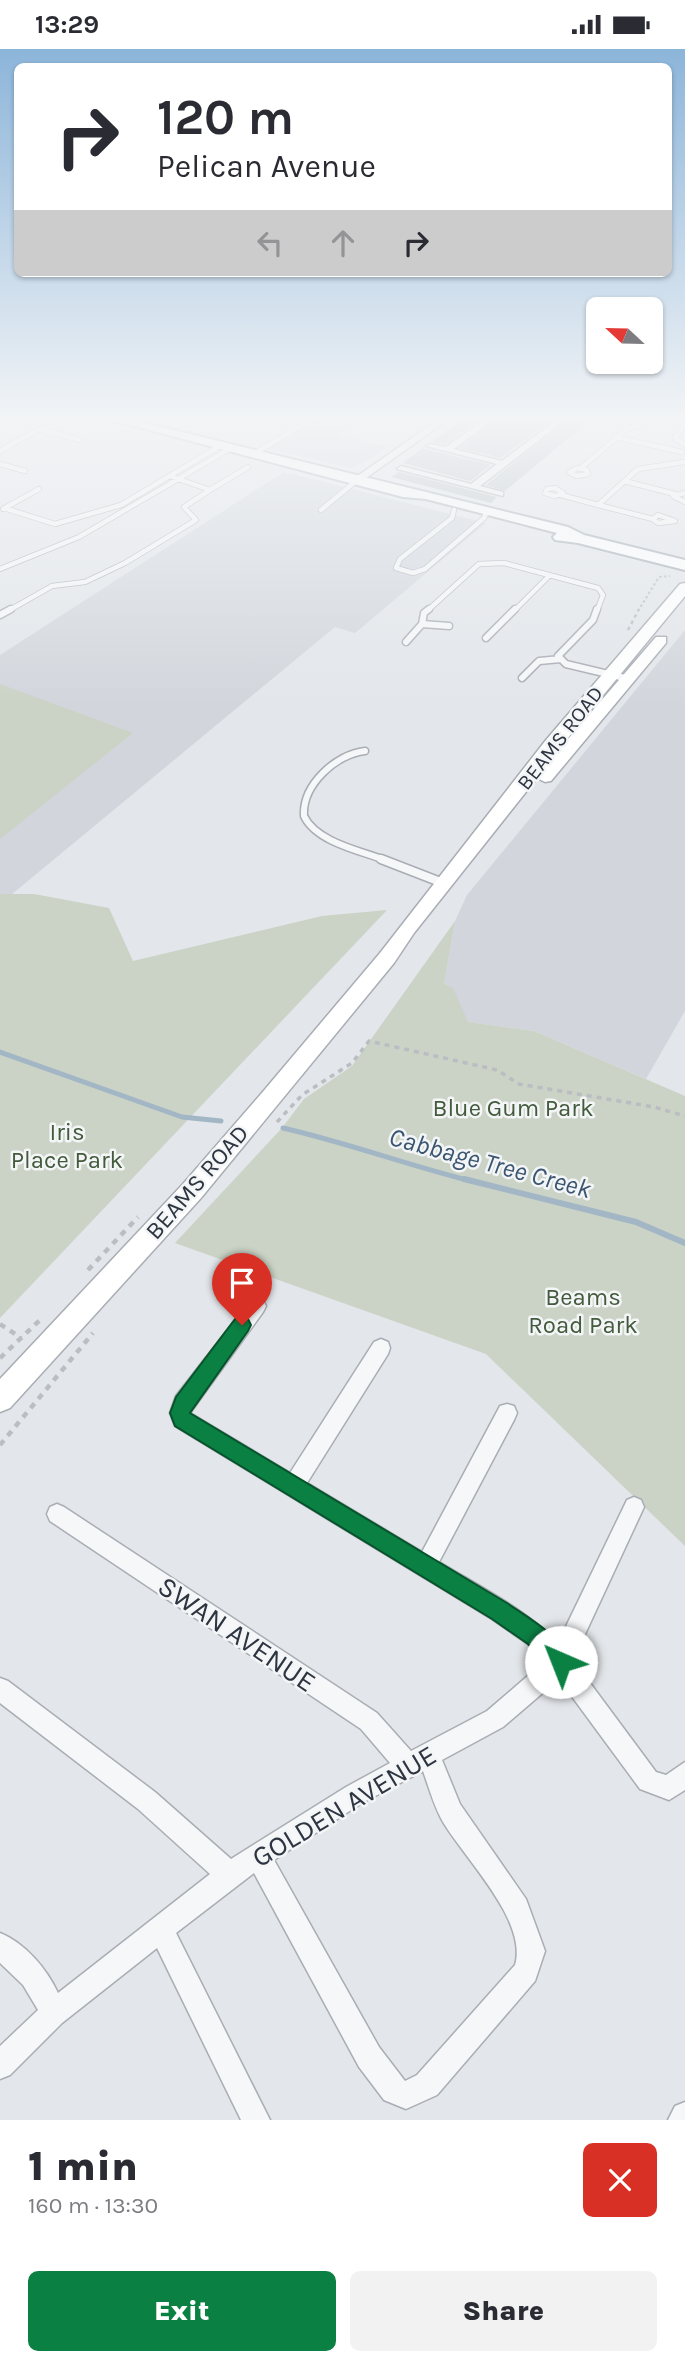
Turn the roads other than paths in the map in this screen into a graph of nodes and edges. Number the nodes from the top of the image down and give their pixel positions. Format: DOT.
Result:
graph roads {
  1 [pos="15,513"];
  2 [pos="94,513"];
  3 [pos="121,513"];
  4 [pos="190,513"];
  5 [pos="453,513"];
  6 [pos="475,513"];
  7 [pos="481,513"];
  8 [pos="628,513"];
  9 [pos="485,514"];
  10 [pos="653,519"];
  11 [pos="685,565"];
  12 [pos="0,569"];
  13 [pos="550,575"];
  14 [pos="685,587"];
  15 [pos="685,611"];
  16 [pos="0,615"];
  17 [pos="422,624"];
  18 [pos="449,626"];
  19 [pos="486,638"];
  20 [pos="406,642"];
  21 [pos="561,659"];
  22 [pos="620,677"];
  23 [pos="522,678"];
  24 [pos="365,751"];
  25 [pos="443,883"];
  26 [pos="387,958"];
  27 [pos="257,1306"];
  28 [pos="381,1348"];
  29 [pos="0,1399"];
  30 [pos="508,1413"];
  31 [pos="294,1486"];
  32 [pos="634,1507"];
  33 [pos="57,1514"];
  34 [pos="426,1566"];
  35 [pos="561,1662"];
  36 [pos="0,1689"];
  37 [pos="418,1760"];
  38 [pos="685,1774"];
  39 [pos="258,1855"];
  40 [pos="229,1875"];
  41 [pos="160,1927"];
  42 [pos="0,1946"];
  43 [pos="52,2014"];
  44 [pos="0,2065"];
  45 [pos="256,2120"];
  1 -- 2 [label="lane"];
  3 -- 12 [label="lane"];
  4 -- 16 [label="lane"];
  5 -- 9 [label="lane"];
  6 -- 9 [label="main road"];
  7 -- 9 [label="main road"];
  8 -- 10 [label="lane"];
  9 -- 11 [label="main road"];
  13 -- 17 [label="lane"];
  13 -- 19 [label="lane"];
  13 -- 21 [label="lane"];
  14 -- 22 [label="main road, BEAMS ROAD"];
  15 -- 22 [label="main road, BEAMS ROAD"];
  17 -- 18 [label="lane"];
  17 -- 20 [label="lane"];
  21 -- 22 [label="lane"];
  21 -- 23 [label="lane"];
  22 -- 25 [label="main road, BEAMS ROAD"];
  22 -- 26 [label="main road, BEAMS ROAD"];
  24 -- 25 [label="lane"];
  25 -- 26 [label="main road, BEAMS ROAD"];
  26 -- 29 [label="main road, BEAMS ROAD"];
  27 -- 31 [label="street"];
  28 -- 31 [label="street"];
  30 -- 34 [label="street"];
  31 -- 34 [label="street"];
  32 -- 35 [label="street, GOLDEN AVENUE"];
  33 -- 37 [label="street, SWAN AVENUE"];
  34 -- 35 [label="street"];
  35 -- 37 [label="street, GOLDEN AVENUE"];
  35 -- 38 [label="street"];
  36 -- 40 [label="street"];
  37 -- 39 [label="street, GOLDEN AVENUE"];
  37 -- 39 [label="street, SWAN AVENUE"];
  39 -- 40 [label="street, GOLDEN AVENUE"];
  40 -- 41 [label="street, GOLDEN AVENUE"];
  41 -- 43 [label="street, GOLDEN AVENUE"];
  41 -- 45 [label="street"];
  42 -- 43 [label="street"];
  43 -- 44 [label="street, GOLDEN AVENUE"];
}
